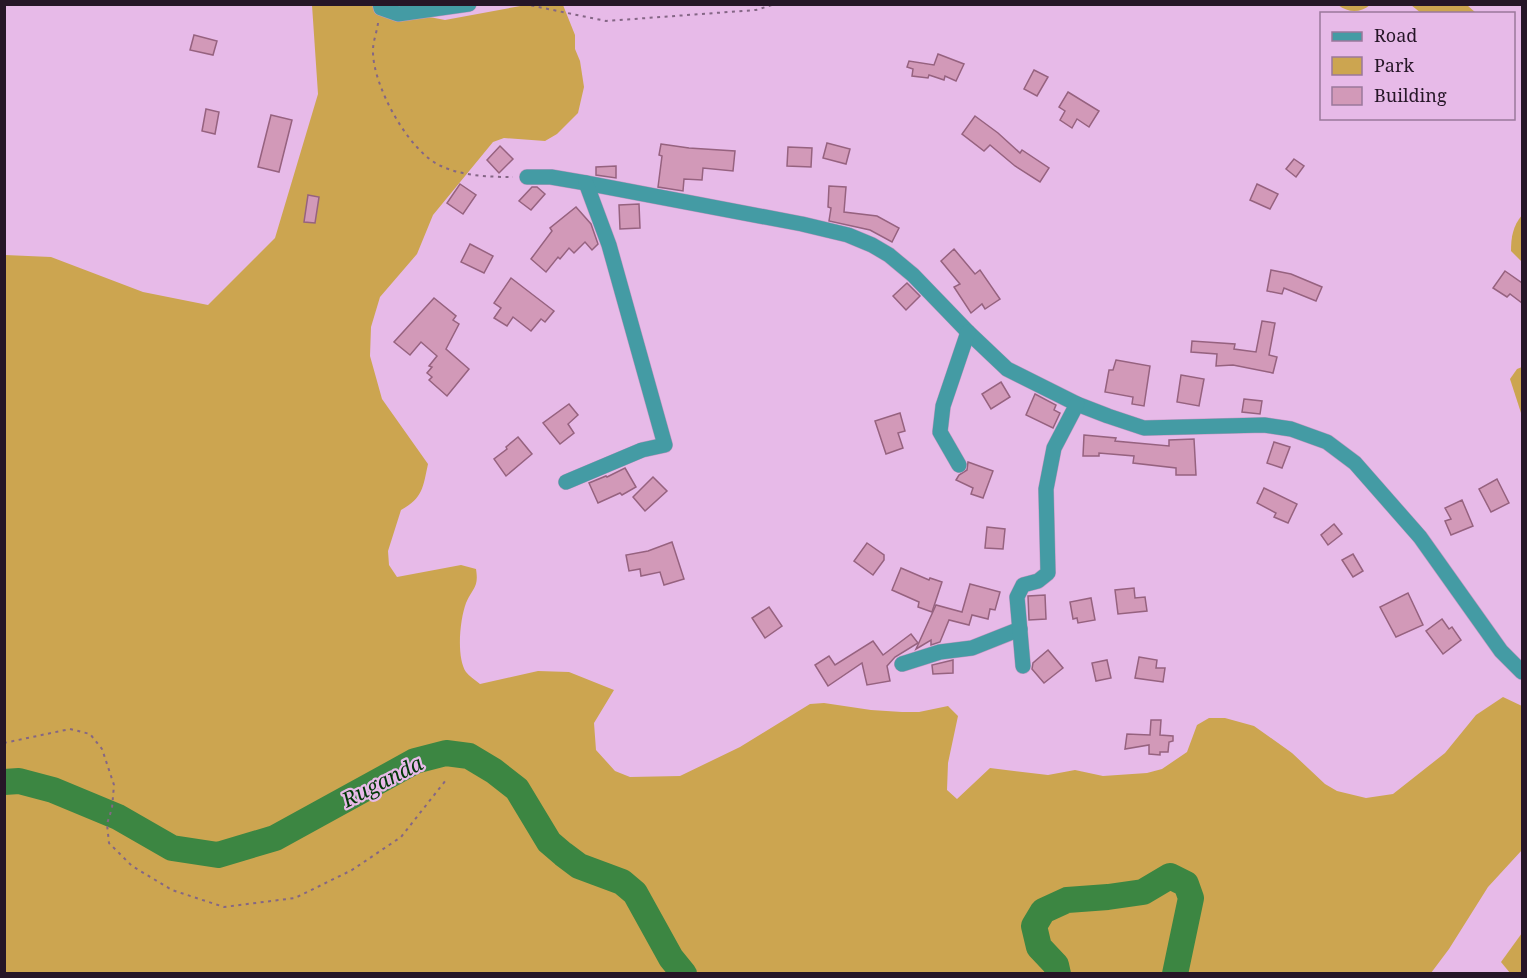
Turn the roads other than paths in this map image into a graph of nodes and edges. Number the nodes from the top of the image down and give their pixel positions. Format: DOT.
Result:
graph roads {
  1 [pos="469,4"];
  2 [pos="380,6"];
  3 [pos="527,177"];
  4 [pos="585,183"];
  5 [pos="968,332"];
  6 [pos="1077,404"];
  7 [pos="959,465"];
  8 [pos="566,482"];
  9 [pos="1020,629"];
  10 [pos="902,664"];
  11 [pos="1023,666"];
  12 [pos="1522,672"];
  1 -- 2 [label="street"];
  3 -- 4 [label="street"];
  4 -- 5 [label="street"];
  4 -- 8 [label="street"];
  5 -- 6 [label="street"];
  5 -- 7 [label="street"];
  6 -- 9 [label="street"];
  6 -- 12 [label="street"];
  9 -- 10 [label="street"];
  9 -- 11 [label="street"];
}
